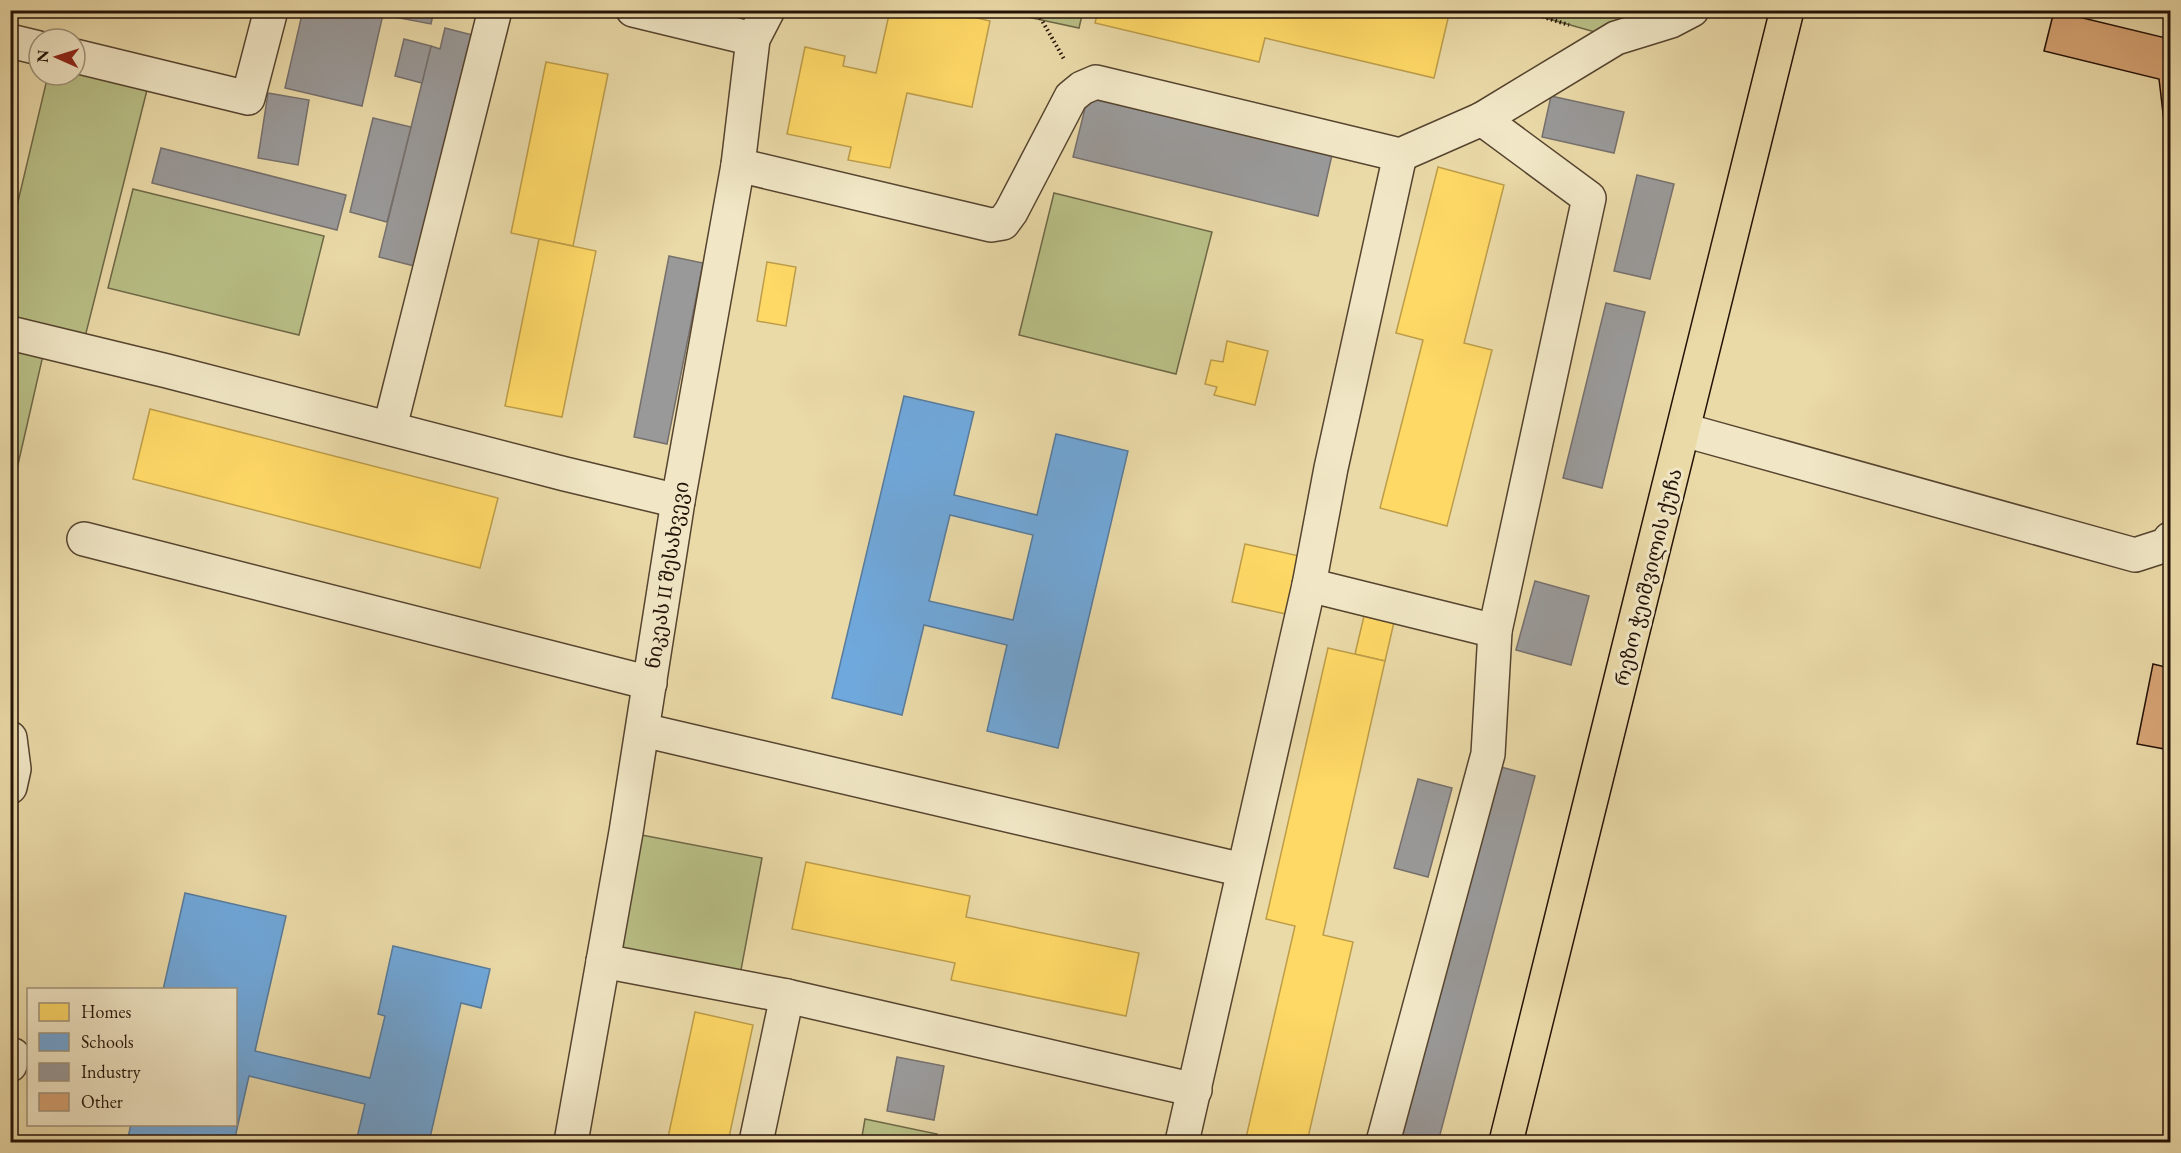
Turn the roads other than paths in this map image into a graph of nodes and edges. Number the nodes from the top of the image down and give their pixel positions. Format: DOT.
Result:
graph roads {
  1 [pos="271,10"];
  2 [pos="495,10"];
  3 [pos="633,10"];
  4 [pos="1692,10"];
  5 [pos="1787,10"];
  6 [pos="761,25"];
  7 [pos="10,41"];
  8 [pos="27,45"];
  9 [pos="87,59"];
  10 [pos="1482,119"];
  11 [pos="1400,155"];
  12 [pos="738,165"];
  13 [pos="10,333"];
  14 [pos="390,427"];
  15 [pos="1684,430"];
  16 [pos="678,501"];
  17 [pos="84,538"];
  18 [pos="2170,539"];
  19 [pos="1309,585"];
  20 [pos="1496,631"];
  21 [pos="650,683"];
  22 [pos="643,730"];
  23 [pos="10,738"];
  24 [pos="10,787"];
  25 [pos="1243,870"];
  26 [pos="603,961"];
  27 [pos="788,996"];
  28 [pos="1195,1090"];
  29 [pos="571,1143"];
  30 [pos="756,1143"];
  31 [pos="1182,1143"];
  32 [pos="1383,1143"];
  33 [pos="1506,1143"];
  1 -- 9 [label="street"];
  2 -- 14 [label="street"];
  3 -- 6 [label="street"];
  4 -- 10 [label="street"];
  5 -- 15 [label="main road, რეზო ჭეიშვილის ქუჩა"];
  6 -- 12 [label="street, ნიკეას II შესახვევი"];
  7 -- 8 [label="street"];
  10 -- 11 [label="street"];
  10 -- 20 [label="street"];
  11 -- 12 [label="street"];
  11 -- 19 [label="street"];
  12 -- 16 [label="street, ნიკეას II შესახვევი"];
  13 -- 14 [label="street"];
  14 -- 16 [label="street"];
  15 -- 18 [label="street"];
  15 -- 33 [label="main road, რეზო ჭეიშვილის ქუჩა"];
  16 -- 21 [label="street, ნიკეას II შესახვევი"];
  17 -- 21 [label="street"];
  19 -- 20 [label="street"];
  19 -- 25 [label="street"];
  20 -- 32 [label="street"];
  21 -- 22 [label="street, ნიკეას II შესახვევი"];
  22 -- 25 [label="street"];
  22 -- 26 [label="street, ნიკეას II შესახვევი"];
  23 -- 24 [label="street"];
  25 -- 28 [label="street"];
  26 -- 27 [label="street"];
  26 -- 29 [label="street, ნიკეას II შესახვევი"];
  27 -- 28 [label="street"];
  27 -- 30 [label="street"];
  28 -- 31 [label="street"];
}
